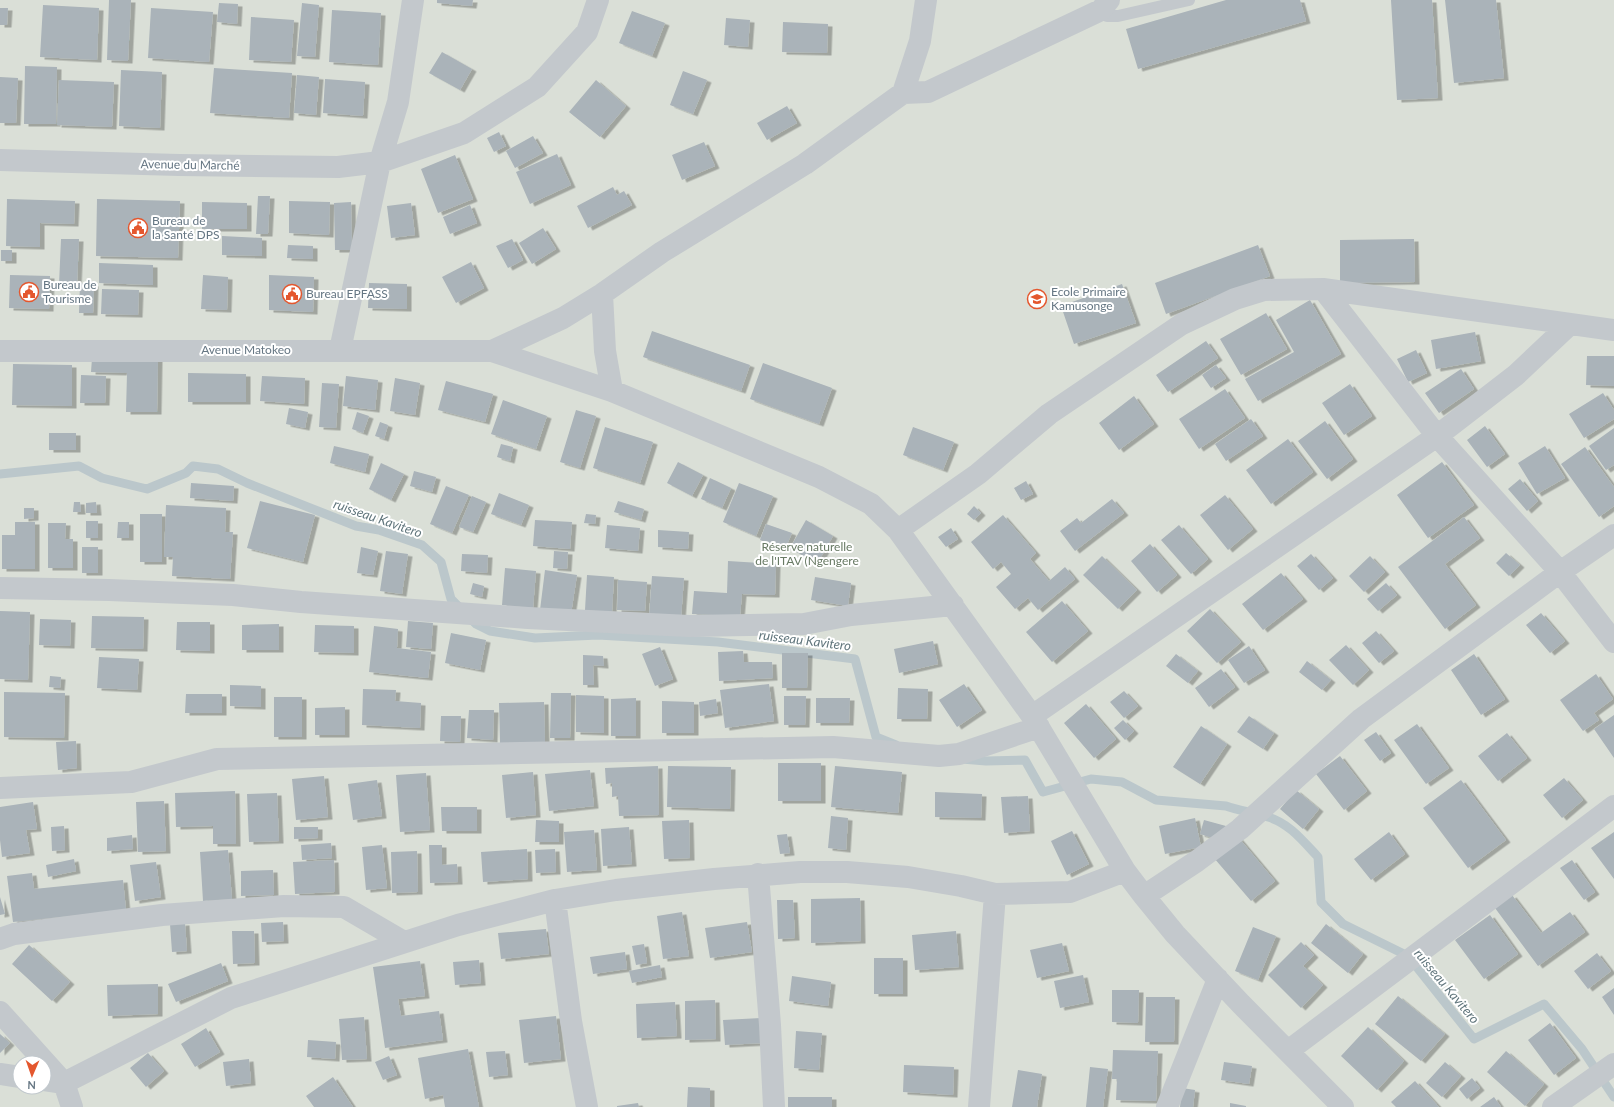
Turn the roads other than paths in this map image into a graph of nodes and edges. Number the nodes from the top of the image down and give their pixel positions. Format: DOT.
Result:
graph roads {
  1 [pos="413,0"];
  2 [pos="598,0"];
  3 [pos="926,0"];
  4 [pos="1189,0"];
  5 [pos="1105,5"];
  6 [pos="903,93"];
  7 [pos="0,160"];
  8 [pos="380,162"];
  9 [pos="1323,289"];
  10 [pos="602,294"];
  11 [pos="1569,325"];
  12 [pos="1614,330"];
  13 [pos="340,350"];
  14 [pos="0,351"];
  15 [pos="492,351"];
  16 [pos="612,391"];
  17 [pos="1437,436"];
  18 [pos="898,530"];
  19 [pos="1614,535"];
  20 [pos="1560,572"];
  21 [pos="0,588"];
  22 [pos="953,605"];
  23 [pos="1614,642"];
  24 [pos="1036,722"];
  25 [pos="0,788"];
  26 [pos="1614,806"];
  27 [pos="1125,871"];
  28 [pos="758,874"];
  29 [pos="995,894"];
  30 [pos="1144,896"];
  31 [pos="555,900"];
  32 [pos="0,939"];
  33 [pos="404,942"];
  34 [pos="1218,979"];
  35 [pos="0,1012"];
  36 [pos="1288,1052"];
  37 [pos="1614,1064"];
  38 [pos="0,1074"];
  39 [pos="12,1076"];
  40 [pos="54,1081"];
  41 [pos="72,1107"];
  42 [pos="587,1107"];
  43 [pos="774,1107"];
  44 [pos="979,1107"];
  45 [pos="1167,1107"];
  46 [pos="1343,1107"];
  47 [pos="1553,1107"];
  1 -- 8 [label="street"];
  2 -- 8 [label="street, Avenue du Marché"];
  3 -- 6 [label="street"];
  4 -- 5 [label="lane"];
  5 -- 6 [label="street"];
  6 -- 10 [label="street"];
  7 -- 8 [label="street, Avenue du Marché"];
  8 -- 13 [label="street"];
  9 -- 11 [label="street"];
  9 -- 17 [label="street"];
  9 -- 18 [label="street"];
  10 -- 15 [label="street"];
  10 -- 16 [label="street"];
  11 -- 12 [label="street"];
  11 -- 17 [label="street"];
  13 -- 14 [label="street, Avenue Matokeo"];
  13 -- 15 [label="street, Avenue Matokeo"];
  15 -- 16 [label="street"];
  16 -- 18 [label="street"];
  17 -- 20 [label="street"];
  17 -- 24 [label="street"];
  18 -- 22 [label="street"];
  19 -- 20 [label="street"];
  20 -- 23 [label="street"];
  20 -- 30 [label="street"];
  21 -- 22 [label="street"];
  22 -- 24 [label="street"];
  24 -- 25 [label="street"];
  24 -- 27 [label="street"];
  26 -- 36 [label="street"];
  27 -- 29 [label="street"];
  27 -- 30 [label="street"];
  28 -- 29 [label="street"];
  28 -- 31 [label="street"];
  28 -- 43 [label="street"];
  29 -- 44 [label="street"];
  30 -- 34 [label="street"];
  31 -- 33 [label="street"];
  31 -- 42 [label="street"];
  32 -- 33 [label="street"];
  33 -- 40 [label="street"];
  34 -- 36 [label="street"];
  34 -- 45 [label="street"];
  35 -- 40 [label="street"];
  36 -- 46 [label="street"];
  37 -- 47 [label="street"];
  38 -- 39 [label="street"];
  40 -- 41 [label="street"];
}
